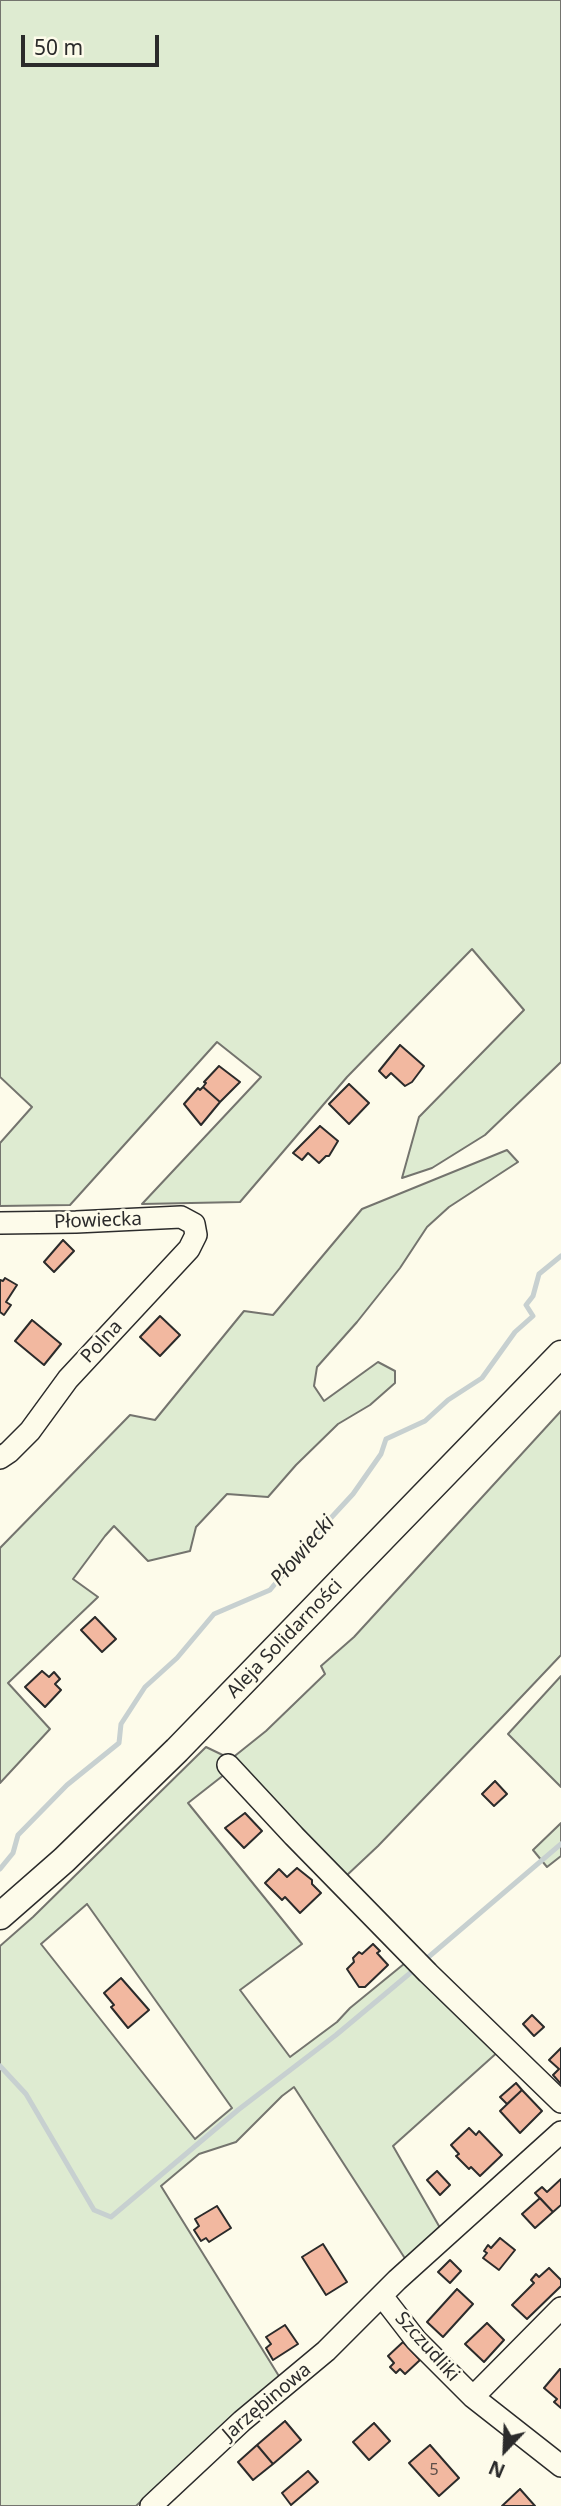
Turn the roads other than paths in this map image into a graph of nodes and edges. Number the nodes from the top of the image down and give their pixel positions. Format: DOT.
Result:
graph roads {
  1 [pos="0,1223"];
  2 [pos="194,1224"];
  3 [pos="561,1354"];
  4 [pos="0,1458"];
  5 [pos="228,1765"];
  6 [pos="0,1916"];
  7 [pos="561,2102"];
  8 [pos="561,2132"];
  9 [pos="382,2296"];
  10 [pos="561,2308"];
  11 [pos="473,2397"];
  12 [pos="561,2466"];
  13 [pos="151,2506"];
  1 -- 2 [label="street, Płowiecka"];
  2 -- 4 [label="street, Polna"];
  3 -- 6 [label="main road, Aleja Solidarności"];
  5 -- 7 [label="street"];
  8 -- 9 [label="street, Jarzębinowa"];
  9 -- 11 [label="street, Szczudliki"];
  9 -- 13 [label="street, Jarzębinowa"];
  10 -- 11 [label="street, Szczudliki"];
  11 -- 12 [label="street, Szczudliki"];
}
